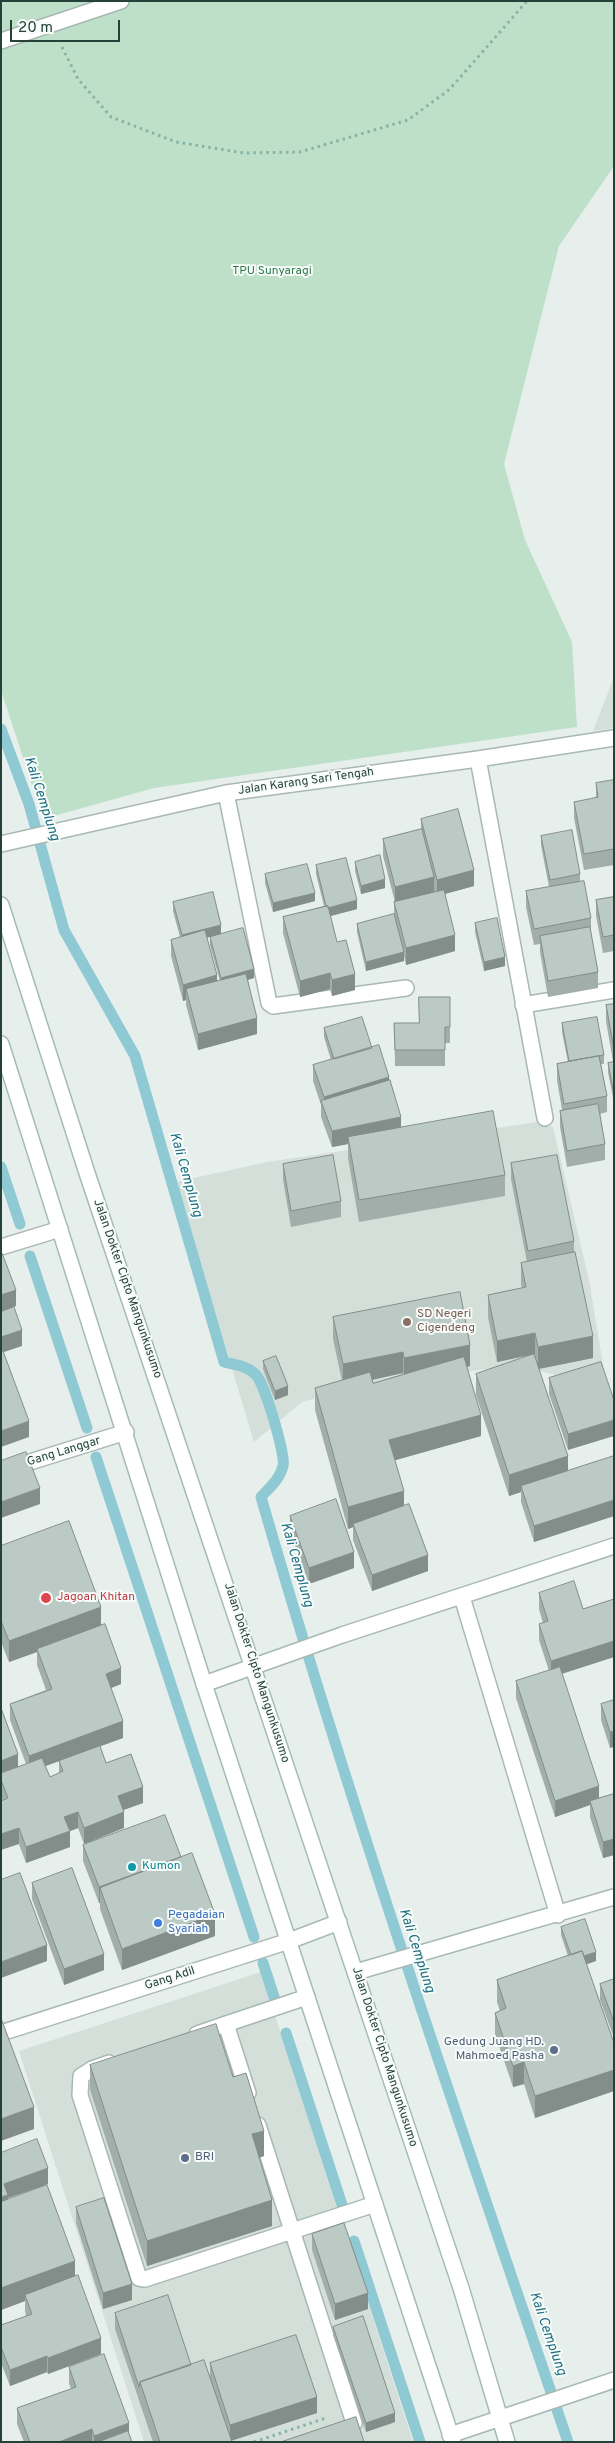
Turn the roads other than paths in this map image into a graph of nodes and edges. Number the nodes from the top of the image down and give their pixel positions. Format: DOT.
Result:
graph roads {
  1 [pos="121,1"];
  2 [pos="1,41"];
  3 [pos="614,738"];
  4 [pos="478,759"];
  5 [pos="226,793"];
  6 [pos="1,844"];
  7 [pos="1,905"];
  8 [pos="406,988"];
  9 [pos="614,990"];
  10 [pos="523,1006"];
  11 [pos="1,1044"];
  12 [pos="545,1118"];
  13 [pos="60,1230"];
  14 [pos="1,1247"];
  15 [pos="126,1432"];
  16 [pos="1,1471"];
  17 [pos="614,1546"];
  18 [pos="462,1597"];
  19 [pos="261,1665"];
  20 [pos="204,1684"];
  21 [pos="614,1897"];
  22 [pos="558,1914"];
  23 [pos="339,1922"];
  24 [pos="289,1941"];
  25 [pos="356,1972"];
  26 [pos="307,1997"];
  27 [pos="226,2024"];
  28 [pos="1,2033"];
  29 [pos="181,2039"];
  30 [pos="128,2057"];
  31 [pos="375,2204"];
  32 [pos="292,2230"];
  33 [pos="614,2380"];
  34 [pos="352,2417"];
  35 [pos="500,2418"];
  36 [pos="451,2438"];
  37 [pos="508,2442"];
  1 -- 2 [label="street"];
  3 -- 4 [label="street, Jalan Karang Sari Tengah"];
  4 -- 5 [label="street, Jalan Karang Sari Tengah"];
  4 -- 10 [label="street"];
  5 -- 6 [label="street, Jalan Karang Sari Tengah"];
  5 -- 8 [label="street"];
  7 -- 19 [label="street, Jalan Dokter Cipto Mangunkusumo"];
  9 -- 10 [label="street"];
  10 -- 12 [label="street"];
  11 -- 13 [label="street"];
  13 -- 14 [label="street"];
  13 -- 15 [label="street"];
  15 -- 16 [label="street, Gang Langgar"];
  15 -- 20 [label="street"];
  17 -- 18 [label="street"];
  18 -- 19 [label="street"];
  18 -- 22 [label="street"];
  19 -- 20 [label="street"];
  19 -- 23 [label="street, Jalan Dokter Cipto Mangunkusumo"];
  20 -- 24 [label="street"];
  21 -- 22 [label="street"];
  22 -- 25 [label="street"];
  23 -- 24 [label="street, Gang Adil"];
  23 -- 25 [label="street, Jalan Dokter Cipto Mangunkusumo"];
  24 -- 26 [label="street"];
  24 -- 28 [label="street, Gang Adil"];
  25 -- 35 [label="street, Jalan Dokter Cipto Mangunkusumo"];
  26 -- 27 [label="street"];
  26 -- 31 [label="street"];
  27 -- 29 [label="street"];
  27 -- 32 [label="street"];
  30 -- 32 [label="street"];
  31 -- 32 [label="street"];
  31 -- 36 [label="street"];
  32 -- 34 [label="street"];
  33 -- 35 [label="street"];
  35 -- 36 [label="street"];
  35 -- 37 [label="street, Jalan Dokter Cipto Mangunkusumo"];
}
